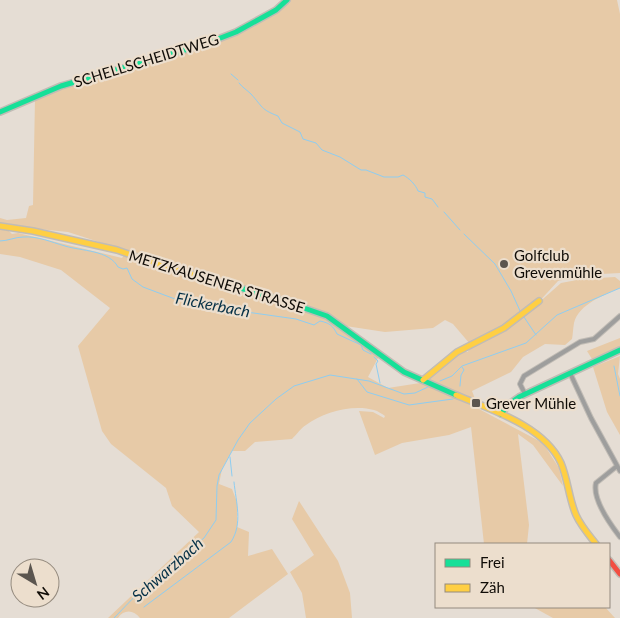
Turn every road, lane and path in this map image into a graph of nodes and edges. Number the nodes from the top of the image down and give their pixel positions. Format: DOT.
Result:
graph roads {
  1 [pos="287,0"];
  2 [pos="0,112"];
  3 [pos="0,226"];
  4 [pos="539,301"];
  5 [pos="620,316"];
  6 [pos="620,350"];
  7 [pos="570,374"];
  8 [pos="423,380"];
  9 [pos="525,394"];
  10 [pos="501,414"];
  11 [pos="617,466"];
  12 [pos="620,471"];
  13 [pos="620,536"];
  14 [pos="595,543"];
  15 [pos="610,561"];
  16 [pos="620,574"];
  1 -- 2 [label="main road, SCHELLSCHEIDTWEG"];
  3 -- 8 [label="main road, METZKAUSENER STRASSE"];
  4 -- 8 [label="main road"];
  5 -- 9 [label="street"];
  6 -- 7 [label="main road"];
  7 -- 9 [label="main road"];
  7 -- 11 [label="street"];
  8 -- 10 [label="main road, METZKAUSENER STRASSE"];
  9 -- 10 [label="main road"];
  10 -- 14 [label="main road, METZKAUSENER STRASSE"];
  11 -- 12 [label="street"];
  11 -- 13 [label="street"];
  15 -- 16 [label="main road"];
}
